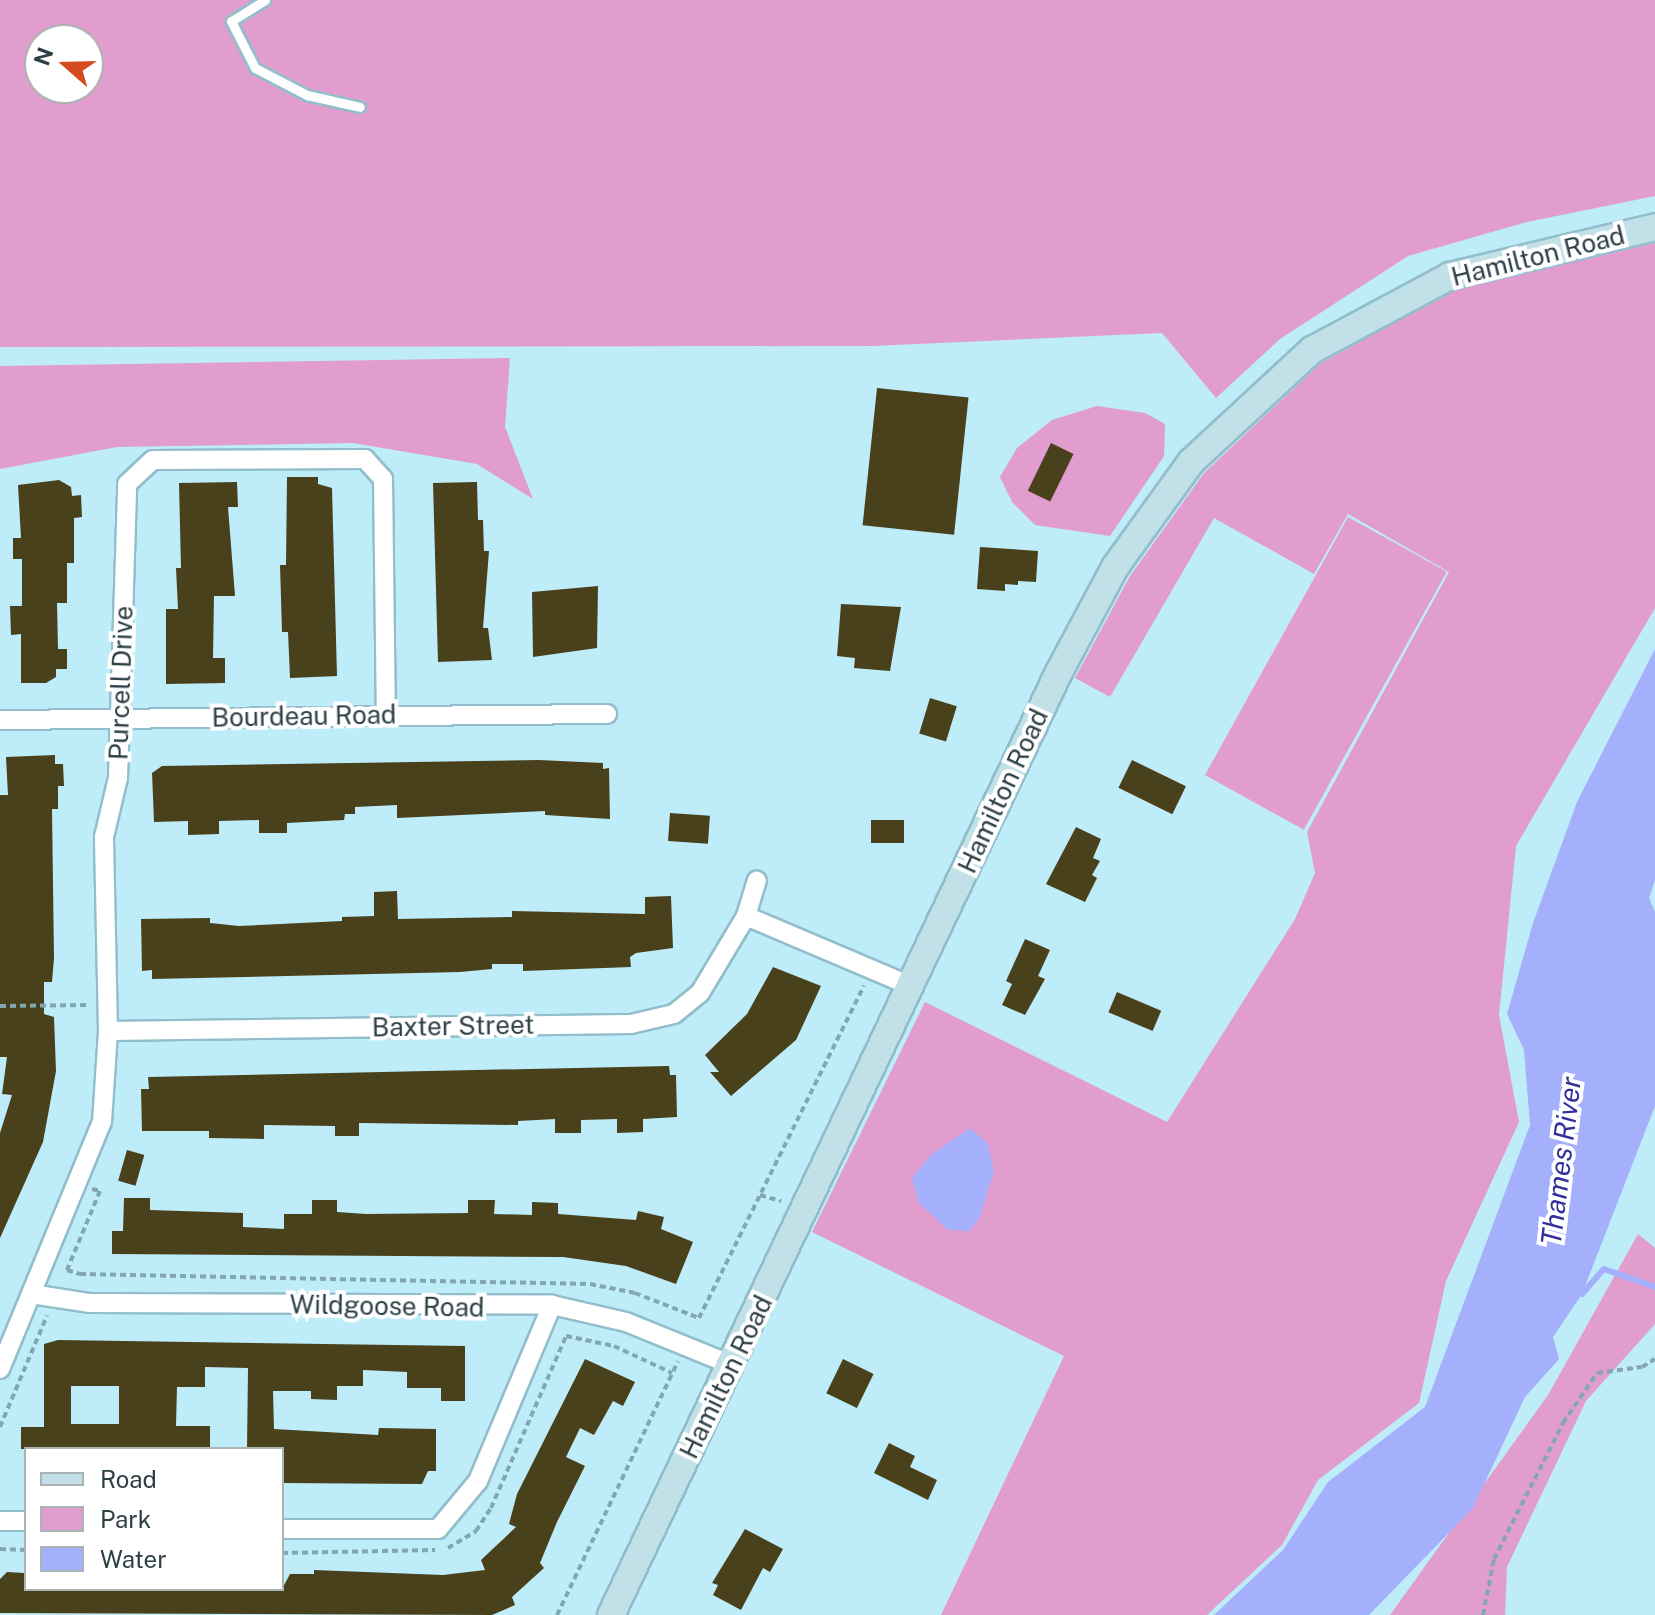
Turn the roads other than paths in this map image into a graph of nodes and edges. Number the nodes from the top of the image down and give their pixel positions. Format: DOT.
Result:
graph roads {
  1 [pos="265,0"];
  2 [pos="360,107"];
  3 [pos="1655,227"];
  4 [pos="386,714"];
  5 [pos="607,714"];
  6 [pos="120,719"];
  7 [pos="0,720"];
  8 [pos="757,881"];
  9 [pos="746,916"];
  10 [pos="911,986"];
  11 [pos="108,1031"];
  12 [pos="31,1294"];
  13 [pos="552,1305"];
  14 [pos="732,1365"];
  15 [pos="0,1369"];
  16 [pos="0,1521"];
  17 [pos="24,1521"];
  18 [pos="284,1529"];
  19 [pos="611,1615"];
  1 -- 2 [label="lane"];
  3 -- 10 [label="main road, Hamilton Road"];
  4 -- 5 [label="street, Bourdeau Road"];
  4 -- 6 [label="street, Bourdeau Road"];
  4 -- 6 [label="street, Purcell Drive"];
  6 -- 7 [label="street, Bourdeau Road"];
  6 -- 11 [label="street, Purcell Drive"];
  8 -- 9 [label="street, Baxter Street"];
  9 -- 10 [label="street"];
  9 -- 11 [label="street, Baxter Street"];
  10 -- 14 [label="main road, Hamilton Road"];
  11 -- 12 [label="street, Purcell Drive"];
  12 -- 13 [label="street, Wildgoose Road"];
  12 -- 15 [label="street, Purcell Drive"];
  13 -- 14 [label="street, Wildgoose Road"];
  13 -- 18 [label="street"];
  14 -- 19 [label="main road, Hamilton Road"];
  16 -- 17 [label="street"];
}
